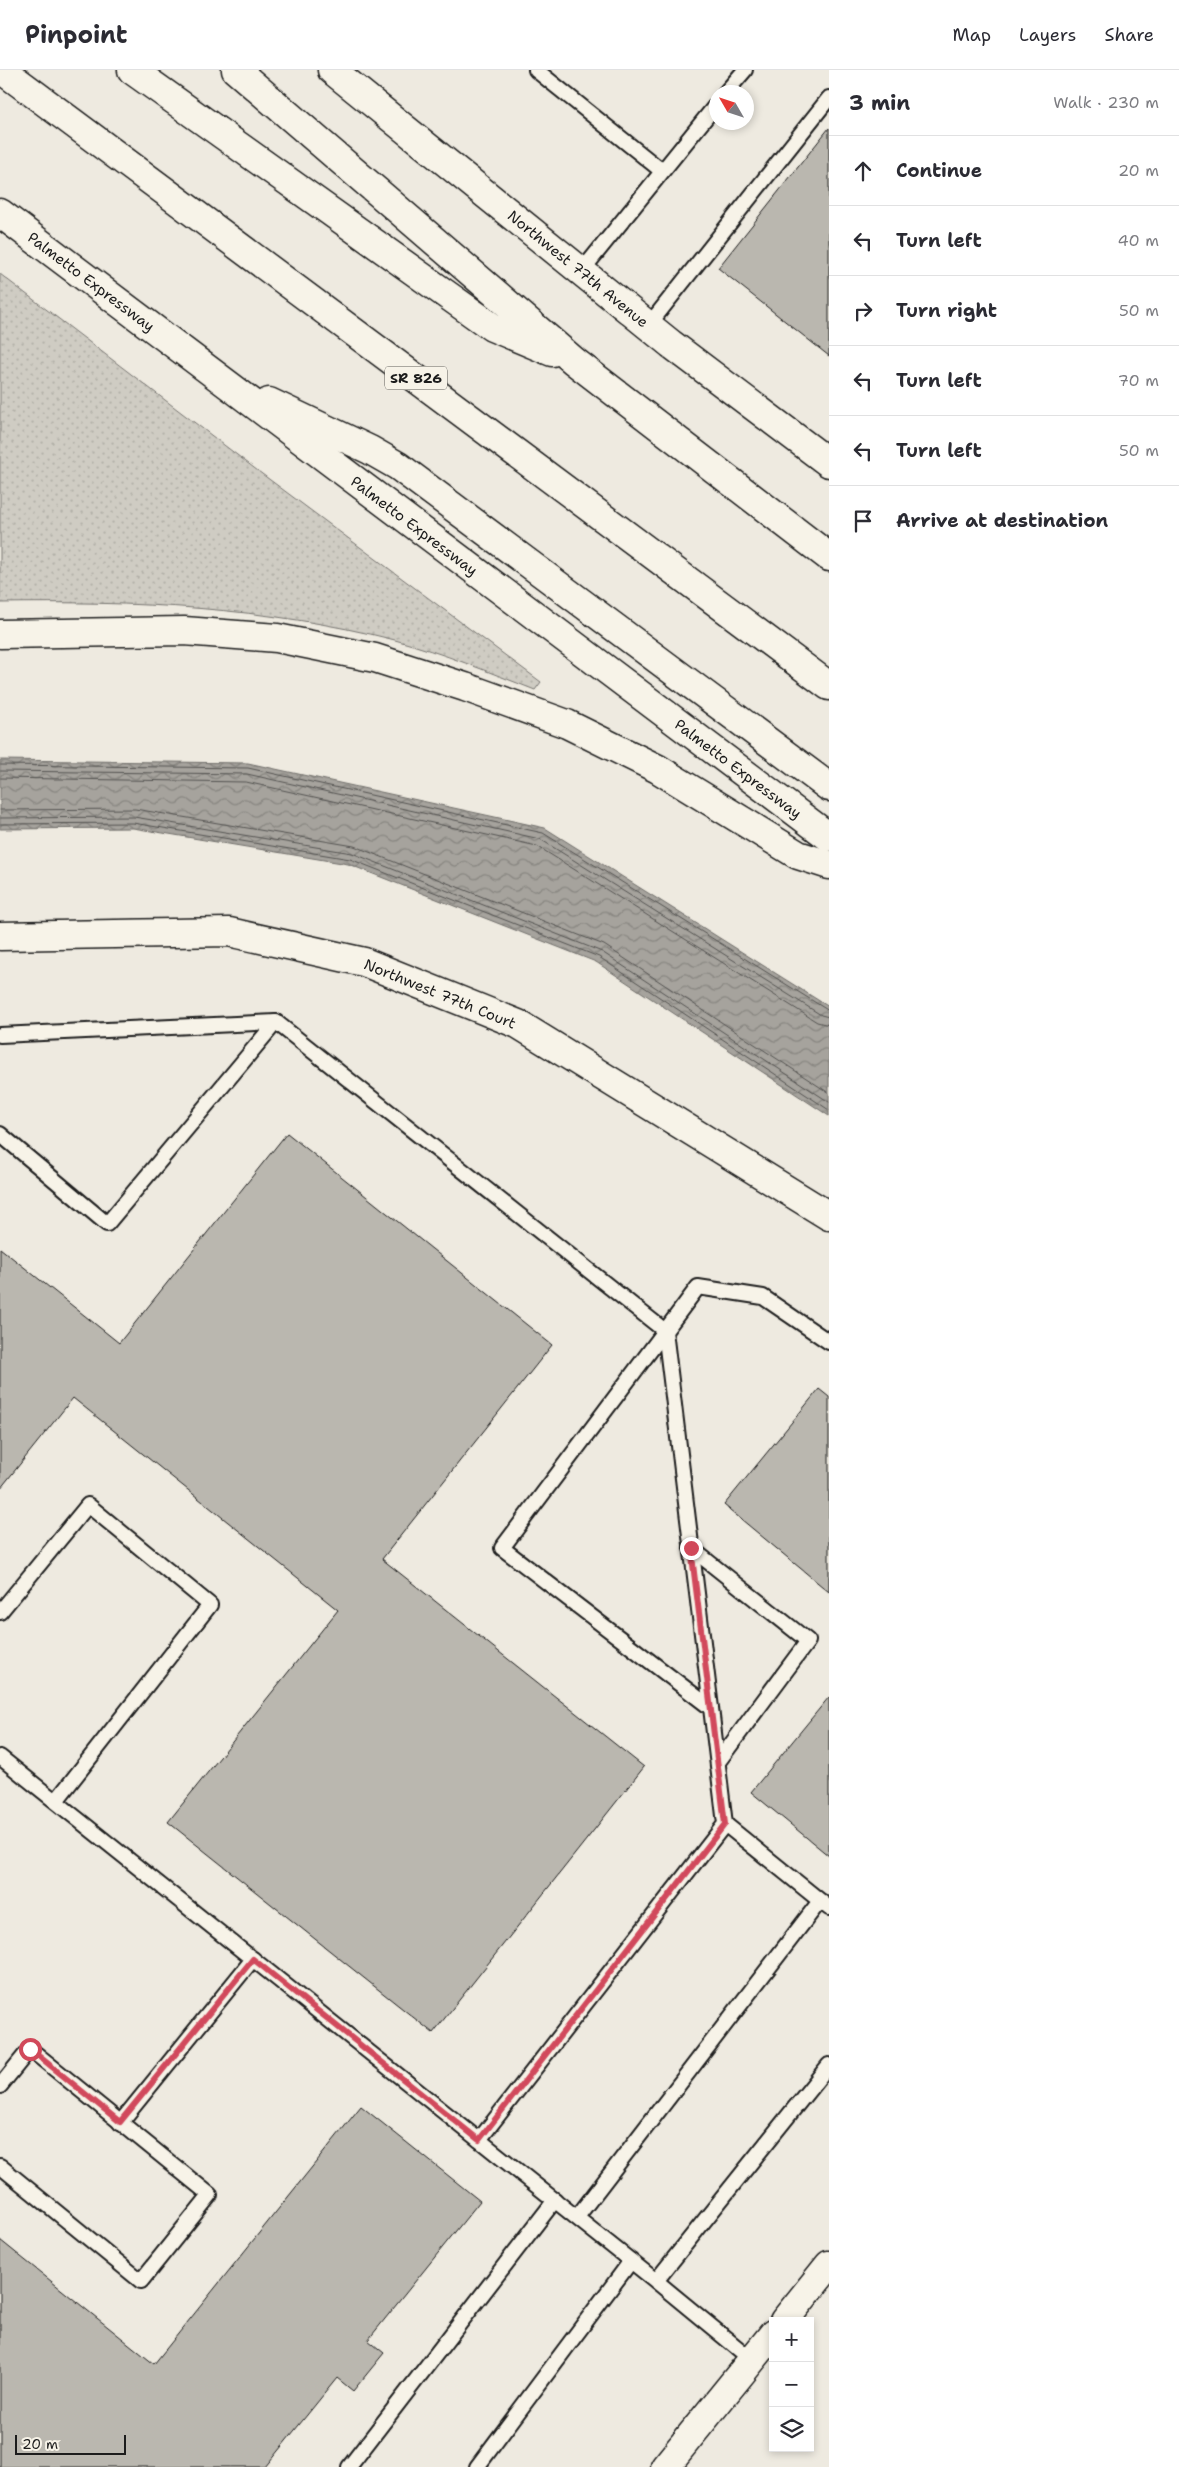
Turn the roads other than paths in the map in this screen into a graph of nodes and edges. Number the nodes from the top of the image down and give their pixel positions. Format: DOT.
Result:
graph roads {
  1 [pos="2,70"];
  2 [pos="132,70"];
  3 [pos="236,70"];
  4 [pos="332,70"];
  5 [pos="536,70"];
  6 [pos="745,70"];
  7 [pos="732,85"];
  8 [pos="829,98"];
  9 [pos="709,114"];
  10 [pos="662,171"];
  11 [pos="0,213"];
  12 [pos="581,272"];
  13 [pos="648,326"];
  14 [pos="574,361"];
  15 [pos="216,376"];
  16 [pos="829,463"];
  17 [pos="829,557"];
  18 [pos="0,634"];
  19 [pos="829,686"];
  20 [pos="829,786"];
  21 [pos="829,837"];
  22 [pos="829,865"];
  23 [pos="0,936"];
  24 [pos="276,1022"];
  25 [pos="0,1034"];
  26 [pos="0,1134"];
  27 [pos="829,1216"];
  28 [pos="665,1331"];
  29 [pos="829,1342"];
  30 [pos="691,1548"];
  31 [pos="0,1612"];
  32 [pos="711,1708"];
  33 [pos="0,1756"];
  34 [pos="718,1762"];
  35 [pos="56,1802"];
  36 [pos="725,1824"];
  37 [pos="824,1904"];
  38 [pos="253,1959"];
  39 [pos="829,2065"];
  40 [pos="0,2086"];
  41 [pos="120,2122"];
  42 [pos="479,2140"];
  43 [pos="0,2166"];
  44 [pos="555,2200"];
  45 [pos="577,2218"];
  46 [pos="631,2261"];
  47 [pos="829,2265"];
  48 [pos="656,2281"];
  49 [pos="787,2317"];
  50 [pos="769,2339"];
  51 [pos="752,2360"];
  52 [pos="348,2467"];
  53 [pos="477,2467"];
  54 [pos="665,2467"];
  1 -- 19 [label="main road, SR 826"];
  2 -- 14 [label="main road"];
  3 -- 14 [label="main road"];
  4 -- 12 [label="main road, Northwest 77th Avenue"];
  5 -- 10 [label="lane"];
  6 -- 7 [label="lane"];
  8 -- 13 [label="lane"];
  9 -- 10 [label="lane"];
  10 -- 12 [label="lane"];
  11 -- 15 [label="main road, Palmetto Expressway"];
  12 -- 13 [label="main road, Northwest 77th Avenue"];
  13 -- 16 [label="main road, Northwest 77th Avenue"];
  14 -- 17 [label="main road"];
  15 -- 20 [label="main road"];
  15 -- 21 [label="main road, Palmetto Expressway"];
  18 -- 22 [label="main road"];
  23 -- 27 [label="main road, Northwest 77th Court"];
  24 -- 25 [label="lane"];
  24 -- 26 [label="lane"];
  24 -- 28 [label="lane"];
  28 -- 29 [label="lane"];
  28 -- 30 [label="lane"];
  28 -- 32 [label="lane"];
  30 -- 32 [label="lane"];
  30 -- 34 [label="lane"];
  31 -- 35 [label="lane"];
  32 -- 34 [label="lane"];
  33 -- 35 [label="lane"];
  34 -- 36 [label="lane"];
  35 -- 38 [label="lane"];
  36 -- 37 [label="lane"];
  36 -- 42 [label="lane"];
  37 -- 45 [label="lane"];
  38 -- 41 [label="lane"];
  38 -- 42 [label="lane"];
  39 -- 48 [label="lane"];
  40 -- 41 [label="lane"];
  41 -- 43 [label="lane"];
  42 -- 44 [label="lane"];
  44 -- 45 [label="lane"];
  44 -- 52 [label="lane"];
  45 -- 46 [label="lane"];
  46 -- 48 [label="lane"];
  46 -- 53 [label="lane"];
  47 -- 49 [label="main road"];
  48 -- 51 [label="lane"];
  50 -- 51 [label="main road"];
  51 -- 54 [label="main road"];
}
